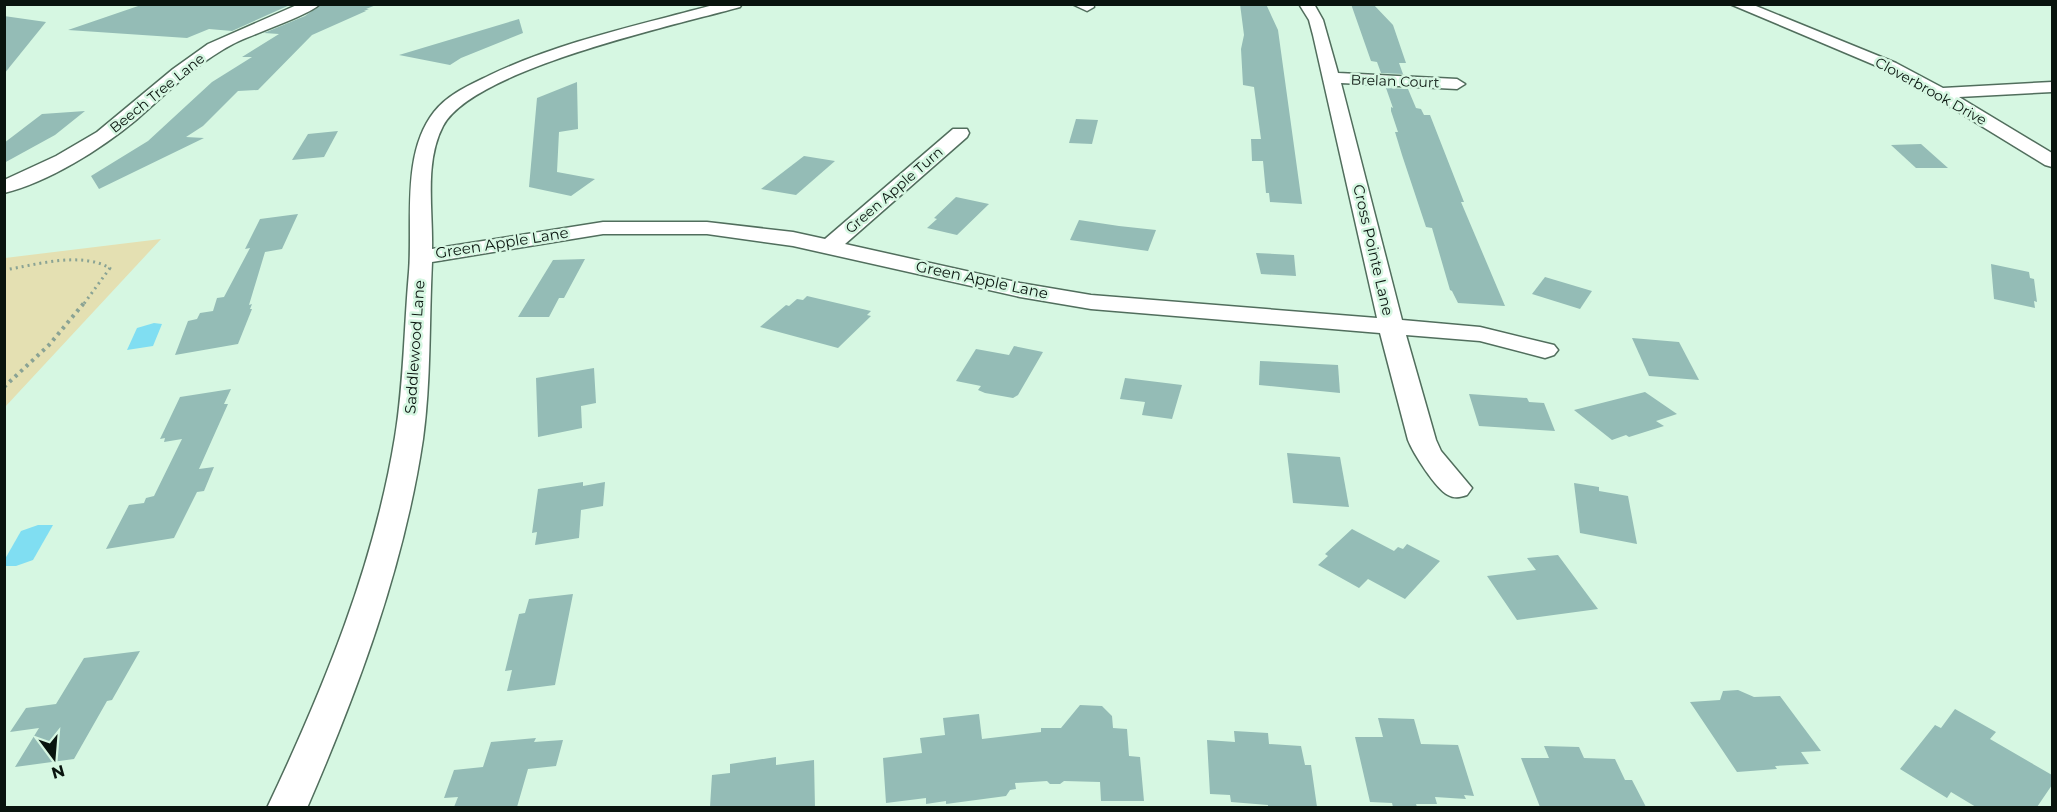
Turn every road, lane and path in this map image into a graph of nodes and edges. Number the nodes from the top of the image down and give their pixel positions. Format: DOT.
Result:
graph roads {
  1 [pos="313,4"];
  2 [pos="735,4"];
  3 [pos="1306,4"];
  4 [pos="1737,4"];
  5 [pos="1332,78"];
  6 [pos="1457,84"];
  7 [pos="2052,87"];
  8 [pos="1940,93"];
  9 [pos="960,133"];
  10 [pos="2052,161"];
  11 [pos="4,187"];
  12 [pos="829,247"];
  13 [pos="421,257"];
  14 [pos="4,270"];
  15 [pos="1391,327"];
  16 [pos="1545,350"];
  17 [pos="4,387"];
  18 [pos="1457,488"];
  19 [pos="287,807"];
  1 -- 11 [label="street, Beech Tree Lane"];
  2 -- 13 [label="street, Saddlewood Lane"];
  3 -- 5 [label="street, Cross Pointe Lane"];
  4 -- 8 [label="street, Cloverbrook Drive"];
  5 -- 6 [label="street, Brelan Court"];
  5 -- 15 [label="street, Cross Pointe Lane"];
  7 -- 8 [label="street"];
  8 -- 10 [label="street, Cloverbrook Drive"];
  9 -- 12 [label="street, Green Apple Turn"];
  12 -- 13 [label="street, Green Apple Lane"];
  12 -- 15 [label="street, Green Apple Lane"];
  13 -- 19 [label="street, Saddlewood Lane"];
  14 -- 17 [label="path"];
  15 -- 16 [label="street, Green Apple Lane"];
  15 -- 18 [label="street, Cross Pointe Lane"];
}
